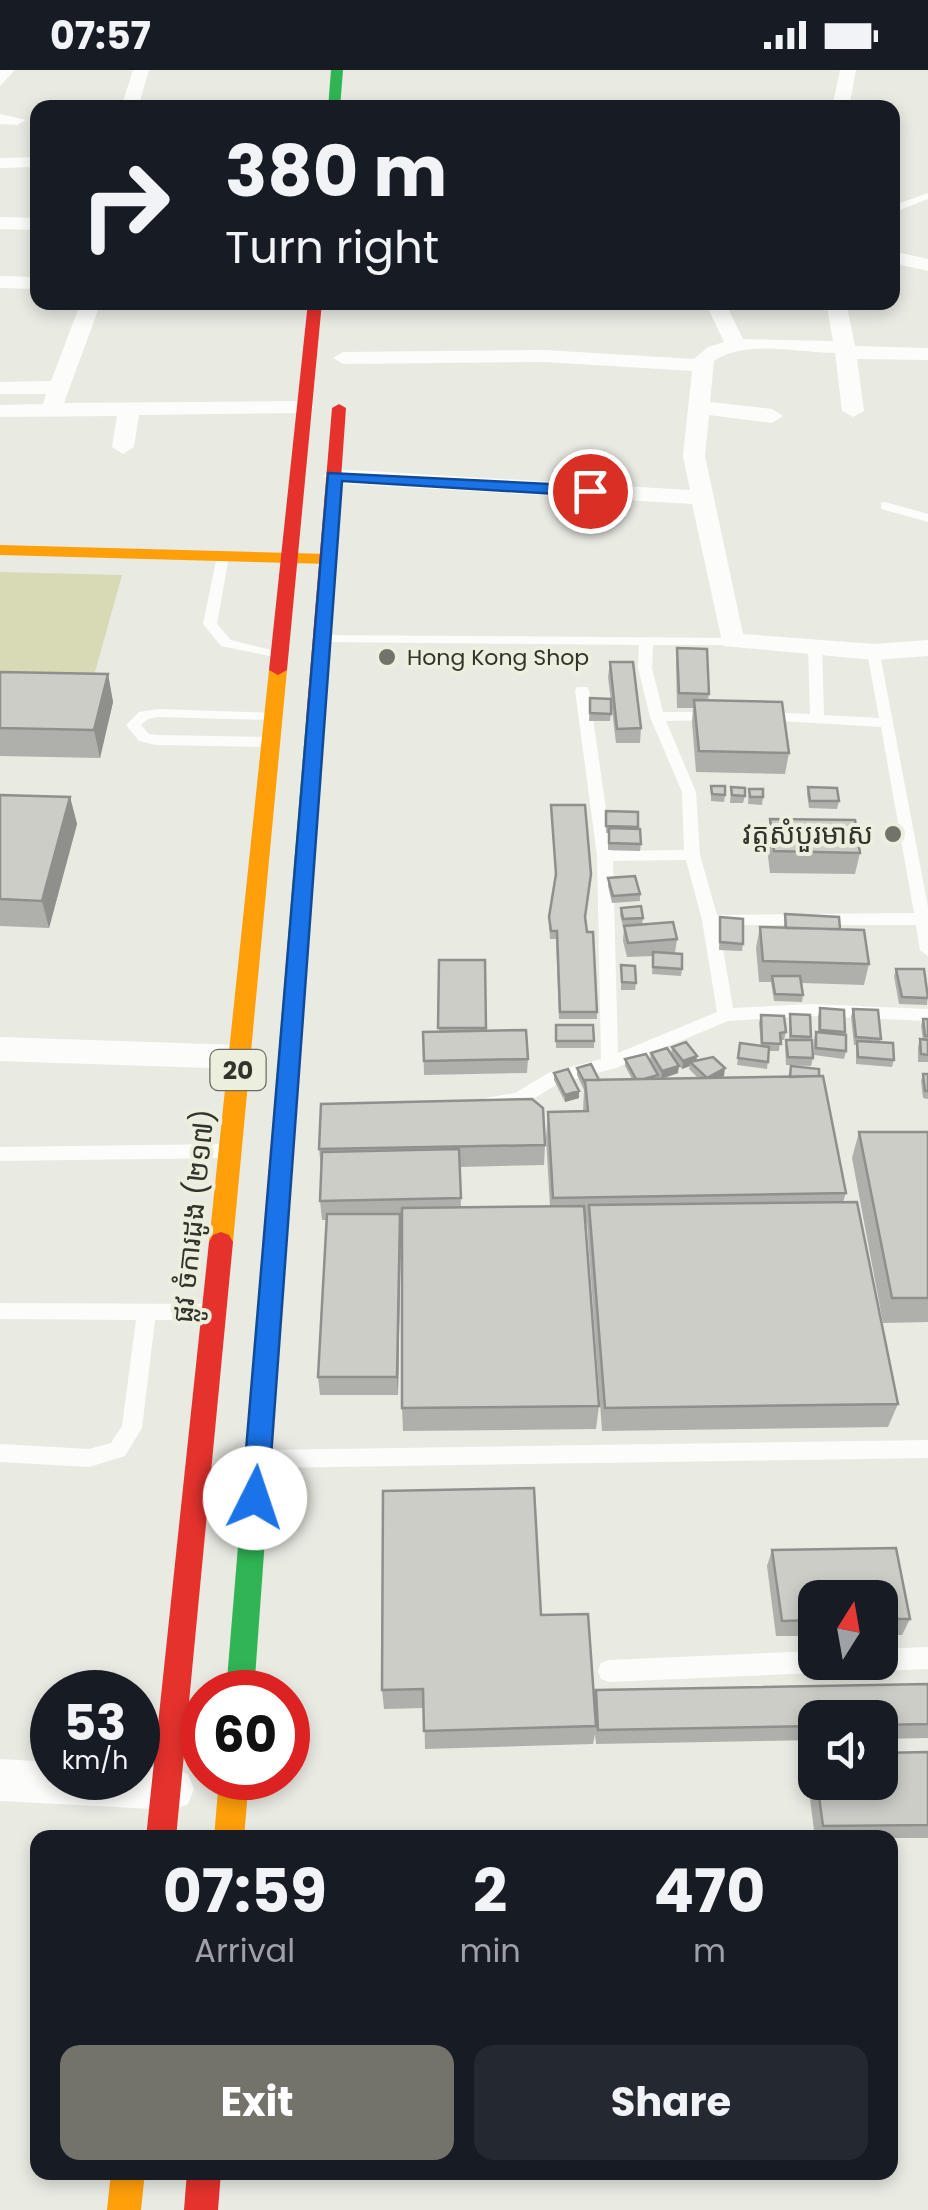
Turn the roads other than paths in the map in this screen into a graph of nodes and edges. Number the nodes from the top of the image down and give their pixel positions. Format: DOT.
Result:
graph roads {
  1 [pos="6,70"];
  2 [pos="142,70"];
  3 [pos="338,70"];
  4 [pos="848,70"];
  5 [pos="0,81"];
  6 [pos="131,100"];
  7 [pos="335,100"];
  8 [pos="842,100"];
  9 [pos="30,162"];
  10 [pos="0,163"];
  11 [pos="928,196"];
  12 [pos="916,204"];
  13 [pos="900,208"];
  14 [pos="928,209"];
  15 [pos="0,223"];
  16 [pos="30,224"];
  17 [pos="900,259"];
  18 [pos="928,265"];
  19 [pos="0,282"];
  20 [pos="30,283"];
  21 [pos="89,310"];
  22 [pos="314,310"];
  23 [pos="719,310"];
  24 [pos="837,310"];
  25 [pos="736,346"];
  26 [pos="344,349"];
  27 [pos="844,350"];
  28 [pos="928,354"];
  29 [pos="556,356"];
  30 [pos="702,365"];
  31 [pos="583,384"];
  32 [pos="62,387"];
  33 [pos="0,388"];
  34 [pos="304,407"];
  35 [pos="698,407"];
  36 [pos="129,408"];
  37 [pos="51,410"];
  38 [pos="0,411"];
  39 [pos="853,411"];
  40 [pos="772,416"];
  41 [pos="123,448"];
  42 [pos="334,476"];
  43 [pos="700,498"];
  44 [pos="885,506"];
  45 [pos="928,518"];
  46 [pos="0,550"];
  47 [pos="223,556"];
  48 [pos="289,558"];
  49 [pos="328,559"];
  50 [pos="321,639"];
  51 [pos="646,640"];
  52 [pos="732,641"];
  53 [pos="815,646"];
  54 [pos="928,648"];
  55 [pos="874,652"];
  56 [pos="279,656"];
  57 [pos="582,690"];
  58 [pos="270,716"];
  59 [pos="729,716"];
  60 [pos="746,716"];
  61 [pos="657,717"];
  62 [pos="818,719"];
  63 [pos="888,723"];
  64 [pos="268,742"];
  65 [pos="692,855"];
  66 [pos="604,856"];
  67 [pos="922,919"];
  68 [pos="710,920"];
  69 [pos="928,950"];
  70 [pos="726,1014"];
  71 [pos="928,1015"];
  72 [pos="0,1049"];
  73 [pos="239,1057"];
  74 [pos="610,1063"];
  75 [pos="471,1106"];
  76 [pos="230,1151"];
  77 [pos="0,1154"];
  78 [pos="0,1311"];
  79 [pos="146,1312"];
  80 [pos="214,1312"];
  81 [pos="928,1449"];
  82 [pos="0,1454"];
  83 [pos="228,1459"];
  84 [pos="928,1658"];
  85 [pos="898,1659"];
  86 [pos="798,1663"];
  87 [pos="239,1670"];
  88 [pos="608,1671"];
  89 [pos="0,1780"];
  90 [pos="180,1788"];
  91 [pos="166,1789"];
  92 [pos="232,1800"];
  93 [pos="162,1830"];
  94 [pos="230,1830"];
  95 [pos="127,2180"];
  96 [pos="203,2180"];
  97 [pos="124,2210"];
  98 [pos="201,2210"];
  1 -- 5 [label="street"];
  2 -- 6 [label="street"];
  3 -- 7 [label="main road"];
  4 -- 8 [label="street"];
  9 -- 10 [label="street"];
  11 -- 12 [label="lane"];
  12 -- 13 [label="lane"];
  12 -- 14 [label="lane"];
  15 -- 16 [label="street"];
  17 -- 18 [label="street"];
  19 -- 20 [label="street"];
  21 -- 32 [label="street"];
  22 -- 34 [label="main road, ផ្លូវ ចំការដូង (២១៧) / 20"];
  23 -- 25 [label="street"];
  24 -- 27 [label="street"];
  25 -- 27 [label="street"];
  25 -- 30 [label="street"];
  26 -- 29 [label="street"];
  26 -- 42 [label="main road, ផ្លូវ ចំការដូង (២១៧) / 20"];
  27 -- 28 [label="street"];
  27 -- 39 [label="street"];
  29 -- 30 [label="street"];
  29 -- 31 [label="street"];
  30 -- 35 [label="street"];
  32 -- 33 [label="street"];
  32 -- 37 [label="street"];
  34 -- 36 [label="street"];
  34 -- 48 [label="main road, ផ្លូវ ចំការដូង (២១៧) / 20"];
  35 -- 40 [label="street"];
  35 -- 43 [label="street"];
  36 -- 37 [label="street"];
  36 -- 41 [label="street"];
  37 -- 38 [label="street"];
  42 -- 43 [label="street"];
  42 -- 49 [label="main road, ផ្លូវ ចំការដូង (២១៧) / 20"];
  43 -- 52 [label="street"];
  44 -- 45 [label="lane"];
  46 -- 47 [label="main road"];
  47 -- 48 [label="main road"];
  47 -- 56 [label="lane"];
  48 -- 49 [label="main road"];
  48 -- 56 [label="main road, ផ្លូវ ចំការដូង (២១៧) / 20"];
  49 -- 50 [label="main road, ផ្លូវ ចំការដូង (២១៧) / 20"];
  50 -- 51 [label="lane"];
  50 -- 83 [label="main road, ផ្លូវ ចំការដូង (២១៧) / 20"];
  51 -- 52 [label="lane"];
  51 -- 61 [label="lane"];
  52 -- 53 [label="street"];
  53 -- 55 [label="street"];
  53 -- 62 [label="lane"];
  54 -- 55 [label="street"];
  55 -- 63 [label="lane"];
  56 -- 58 [label="main road, ផ្លូវ ចំការដូង (២១៧) / 20"];
  57 -- 66 [label="lane"];
  58 -- 64 [label="main road, ផ្លូវ ចំការដូង (២១៧) / 20"];
  58 -- 64 [label="lane"];
  59 -- 61 [label="lane"];
  60 -- 62 [label="lane"];
  61 -- 65 [label="lane"];
  62 -- 63 [label="lane"];
  63 -- 67 [label="lane"];
  64 -- 73 [label="main road, ផ្លូវ ចំការដូង (២១៧) / 20"];
  65 -- 66 [label="lane"];
  65 -- 68 [label="lane"];
  66 -- 74 [label="lane"];
  67 -- 68 [label="lane"];
  67 -- 69 [label="lane"];
  68 -- 70 [label="lane"];
  70 -- 71 [label="lane"];
  70 -- 74 [label="lane"];
  72 -- 73 [label="street"];
  73 -- 76 [label="main road, ផ្លូវ ចំការដូង (២១៧) / 20"];
  74 -- 75 [label="lane"];
  76 -- 77 [label="lane"];
  76 -- 80 [label="main road, ផ្លូវ ចំការដូង (២១៧) / 20"];
  78 -- 79 [label="lane"];
  79 -- 80 [label="lane"];
  79 -- 82 [label="lane"];
  80 -- 83 [label="main road, ផ្លូវ ចំការដូង (២១៧) / 20"];
  81 -- 83 [label="lane"];
  83 -- 87 [label="main road, ផ្លូវ ចំការដូង (២១៧) / 20"];
  83 -- 91 [label="main road, ផ្លូវ ចំការដូង (២១៧) / 20"];
  84 -- 85 [label="lane"];
  86 -- 88 [label="lane"];
  89 -- 91 [label="street"];
  90 -- 91 [label="street"];
  91 -- 93 [label="main road, ផ្លូវ ចំការដូង (២១៧) / 20"];
  92 -- 94 [label="main road"];
  95 -- 97 [label="main road"];
  96 -- 98 [label="main road"];
}
